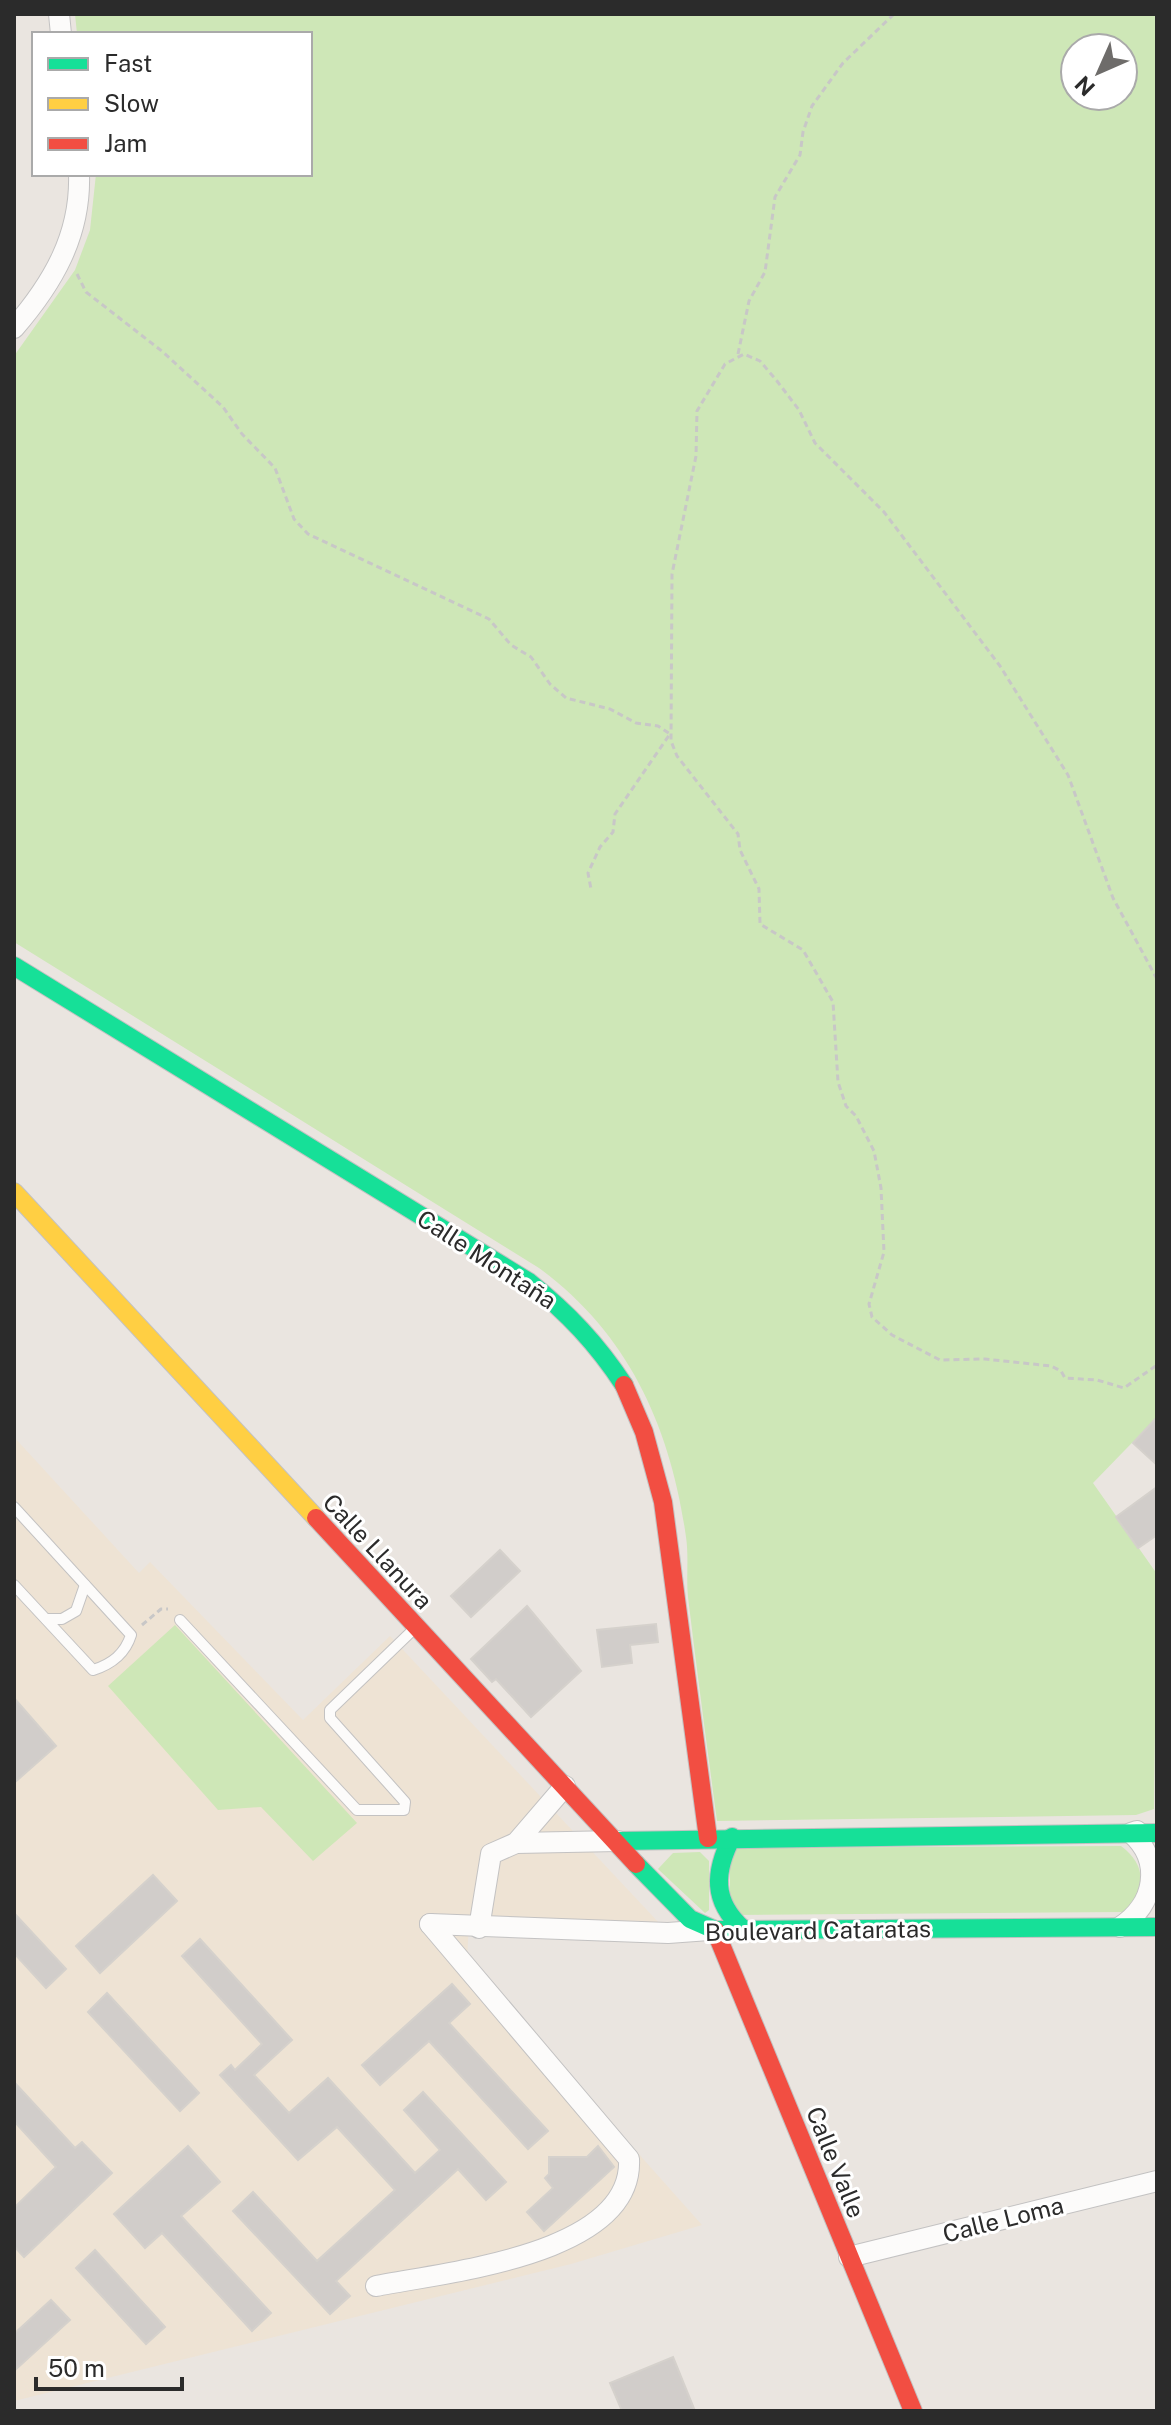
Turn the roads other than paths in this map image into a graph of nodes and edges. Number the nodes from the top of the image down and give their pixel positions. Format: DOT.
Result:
graph roads {
  1 [pos="79,176"];
  2 [pos="14,328"];
  3 [pos="14,966"];
  4 [pos="14,1192"];
  5 [pos="14,1507"];
  6 [pos="14,1585"];
  7 [pos="85,1585"];
  8 [pos="46,1619"];
  9 [pos="180,1620"];
  10 [pos="416,1628"];
  11 [pos="565,1786"];
  12 [pos="1157,1820"];
  13 [pos="1131,1833"];
  14 [pos="1157,1833"];
  15 [pos="732,1837"];
  16 [pos="708,1838"];
  17 [pos="618,1841"];
  18 [pos="516,1843"];
  19 [pos="1120,1927"];
  20 [pos="1157,1927"];
  21 [pos="479,1928"];
  22 [pos="743,1929"];
  23 [pos="715,1930"];
  24 [pos="1157,2181"];
  25 [pos="849,2257"];
  26 [pos="376,2286"];
  27 [pos="913,2411"];
  1 -- 2 [label="street"];
  3 -- 16 [label="street, Calle Montaña"];
  4 -- 10 [label="street, Calle Llanura"];
  5 -- 7 [label="lane"];
  6 -- 8 [label="lane"];
  7 -- 8 [label="lane"];
  7 -- 8 [label="lane"];
  9 -- 10 [label="lane"];
  10 -- 11 [label="street, Calle Llanura"];
  11 -- 17 [label="street, Calle Llanura"];
  11 -- 18 [label="street"];
  12 -- 13 [label="street"];
  13 -- 14 [label="street"];
  13 -- 15 [label="street"];
  13 -- 19 [label="street"];
  15 -- 16 [label="street"];
  15 -- 22 [label="street"];
  16 -- 17 [label="street"];
  17 -- 18 [label="street"];
  17 -- 23 [label="street, Calle Llanura"];
  18 -- 21 [label="street"];
  19 -- 20 [label="street, Boulevard Cataratas"];
  19 -- 22 [label="street, Boulevard Cataratas"];
  21 -- 23 [label="street, Boulevard Cataratas"];
  21 -- 26 [label="street, Boulevard Cataratas"];
  22 -- 23 [label="street, Boulevard Cataratas"];
  23 -- 25 [label="street, Calle Valle"];
  24 -- 25 [label="street, Calle Loma"];
  25 -- 27 [label="street, Calle Valle"];
}
